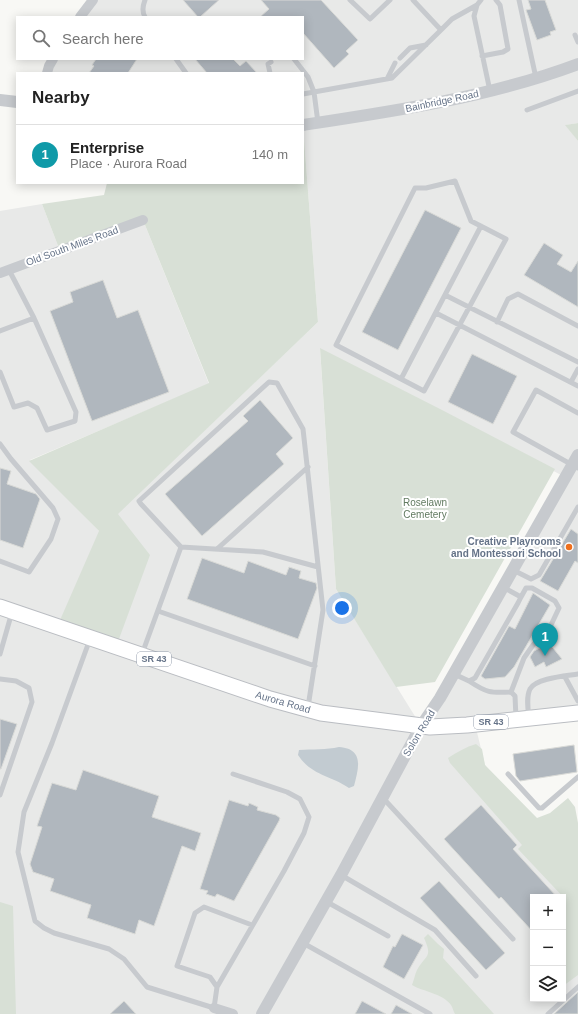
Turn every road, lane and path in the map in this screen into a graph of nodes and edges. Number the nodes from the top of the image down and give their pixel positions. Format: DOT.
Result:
graph roads {
  1 [pos="94,0"];
  2 [pos="145,0"];
  3 [pos="350,0"];
  4 [pos="390,0"];
  5 [pos="413,0"];
  6 [pos="481,0"];
  7 [pos="496,0"];
  8 [pos="519,0"];
  9 [pos="477,5"];
  10 [pos="81,16"];
  11 [pos="145,16"];
  12 [pos="441,30"];
  13 [pos="575,35"];
  14 [pos="578,42"];
  15 [pos="426,45"];
  16 [pos="482,56"];
  17 [pos="400,58"];
  18 [pos="52,60"];
  19 [pos="177,60"];
  20 [pos="295,60"];
  21 [pos="271,62"];
  22 [pos="395,63"];
  23 [pos="578,64"];
  24 [pos="47,72"];
  25 [pos="185,72"];
  26 [pos="270,72"];
  27 [pos="536,78"];
  28 [pos="387,79"];
  29 [pos="578,91"];
  30 [pos="314,92"];
  31 [pos="490,92"];
  32 [pos="304,94"];
  33 [pos="0,100"];
  34 [pos="16,102"];
  35 [pos="527,110"];
  36 [pos="318,123"];
  37 [pos="304,125"];
  38 [pos="143,220"];
  39 [pos="481,226"];
  40 [pos="5,271"];
  41 [pos="445,296"];
  42 [pos="470,308"];
  43 [pos="436,313"];
  44 [pos="34,318"];
  45 [pos="497,322"];
  46 [pos="460,326"];
  47 [pos="578,326"];
  48 [pos="0,331"];
  49 [pos="578,362"];
  50 [pos="578,369"];
  51 [pos="0,372"];
  52 [pos="401,379"];
  53 [pos="571,382"];
  54 [pos="578,386"];
  55 [pos="578,413"];
  56 [pos="0,444"];
  57 [pos="576,462"];
  58 [pos="308,467"];
  59 [pos="578,507"];
  60 [pos="181,547"];
  61 [pos="217,549"];
  62 [pos="0,561"];
  63 [pos="318,567"];
  64 [pos="513,570"];
  65 [pos="503,588"];
  66 [pos="521,597"];
  67 [pos="6,609"];
  68 [pos="158,611"];
  69 [pos="90,638"];
  70 [pos="0,654"];
  71 [pos="142,655"];
  72 [pos="315,666"];
  73 [pos="454,674"];
  74 [pos="578,674"];
  75 [pos="565,677"];
  76 [pos="0,679"];
  77 [pos="469,681"];
  78 [pos="511,692"];
  79 [pos="578,701"];
  80 [pos="308,709"];
  81 [pos="578,713"];
  82 [pos="522,719"];
  83 [pos="421,726"];
  84 [pos="233,774"];
  85 [pos="508,774"];
  86 [pos="578,777"];
  87 [pos="0,795"];
  88 [pos="383,797"];
  89 [pos="341,875"];
  90 [pos="326,901"];
  91 [pos="252,925"];
  92 [pos="388,936"];
  93 [pos="513,939"];
  94 [pos="303,942"];
  95 [pos="476,976"];
  96 [pos="217,987"];
  97 [pos="578,987"];
  98 [pos="214,1008"];
  99 [pos="233,1014"];
  100 [pos="262,1014"];
  101 [pos="430,1014"];
  102 [pos="548,1014"];
  1 -- 10 [label="street"];
  2 -- 11 [label="lane"];
  3 -- 4 [label="lane"];
  5 -- 12 [label="lane"];
  6 -- 9 [label="lane"];
  7 -- 16 [label="lane"];
  8 -- 27 [label="lane"];
  9 -- 12 [label="lane"];
  9 -- 16 [label="lane"];
  12 -- 15 [label="lane"];
  13 -- 14 [label="lane"];
  15 -- 17 [label="lane"];
  15 -- 28 [label="lane"];
  16 -- 31 [label="lane"];
  18 -- 24 [label="street"];
  19 -- 25 [label="lane"];
  20 -- 30 [label="lane"];
  21 -- 26 [label="lane"];
  22 -- 28 [label="lane"];
  23 -- 27 [label="street, Bainbridge Road"];
  27 -- 31 [label="street, Bainbridge Road"];
  28 -- 30 [label="lane"];
  29 -- 35 [label="lane"];
  30 -- 32 [label="lane"];
  30 -- 36 [label="lane"];
  31 -- 36 [label="street, Bainbridge Road"];
  33 -- 34 [label="street"];
  36 -- 37 [label="street, Bainbridge Road"];
  38 -- 40 [label="street, Old South Miles Road"];
  39 -- 41 [label="lane"];
  39 -- 42 [label="lane"];
  39 -- 52 [label="lane"];
  40 -- 44 [label="lane"];
  41 -- 42 [label="lane"];
  41 -- 43 [label="lane"];
  42 -- 45 [label="lane"];
  42 -- 46 [label="lane"];
  43 -- 46 [label="lane"];
  43 -- 52 [label="lane"];
  44 -- 48 [label="lane"];
  44 -- 51 [label="lane"];
  45 -- 47 [label="lane"];
  45 -- 49 [label="lane"];
  46 -- 52 [label="lane"];
  46 -- 53 [label="lane"];
  50 -- 53 [label="lane"];
  53 -- 54 [label="lane"];
  55 -- 57 [label="lane"];
  56 -- 62 [label="lane"];
  57 -- 64 [label="street, Solon Road"];
  58 -- 60 [label="lane"];
  58 -- 61 [label="lane"];
  58 -- 63 [label="lane"];
  59 -- 64 [label="lane"];
  60 -- 61 [label="lane"];
  60 -- 68 [label="lane"];
  61 -- 63 [label="lane"];
  63 -- 72 [label="lane"];
  64 -- 65 [label="street, Solon Road"];
  65 -- 66 [label="lane"];
  65 -- 73 [label="street, Solon Road"];
  66 -- 77 [label="lane"];
  66 -- 78 [label="lane"];
  67 -- 69 [label="main road, Aurora Road / SR 43"];
  67 -- 70 [label="lane"];
  68 -- 71 [label="lane"];
  68 -- 72 [label="lane"];
  69 -- 71 [label="main road, Aurora Road / SR 43"];
  69 -- 98 [label="lane"];
  71 -- 80 [label="main road, Aurora Road / SR 43"];
  72 -- 80 [label="lane"];
  73 -- 77 [label="lane"];
  73 -- 83 [label="street, Solon Road"];
  74 -- 75 [label="lane"];
  75 -- 79 [label="lane"];
  75 -- 82 [label="lane"];
  76 -- 87 [label="lane"];
  77 -- 78 [label="lane"];
  78 -- 82 [label="lane"];
  80 -- 83 [label="main road, Aurora Road / SR 43"];
  81 -- 82 [label="main road, Aurora Road / SR 43"];
  82 -- 83 [label="main road, Aurora Road / SR 43"];
  83 -- 88 [label="street, Solon Road"];
  84 -- 91 [label="lane"];
  85 -- 86 [label="lane"];
  88 -- 89 [label="street, Solon Road"];
  88 -- 93 [label="lane"];
  89 -- 90 [label="street, Solon Road"];
  89 -- 95 [label="lane"];
  90 -- 92 [label="lane"];
  90 -- 94 [label="street, Solon Road"];
  91 -- 96 [label="lane"];
  91 -- 96 [label="lane"];
  94 -- 100 [label="street, Solon Road"];
  94 -- 101 [label="lane"];
  96 -- 98 [label="lane"];
  97 -- 102 [label="lane"];
  98 -- 99 [label="street"];
}
